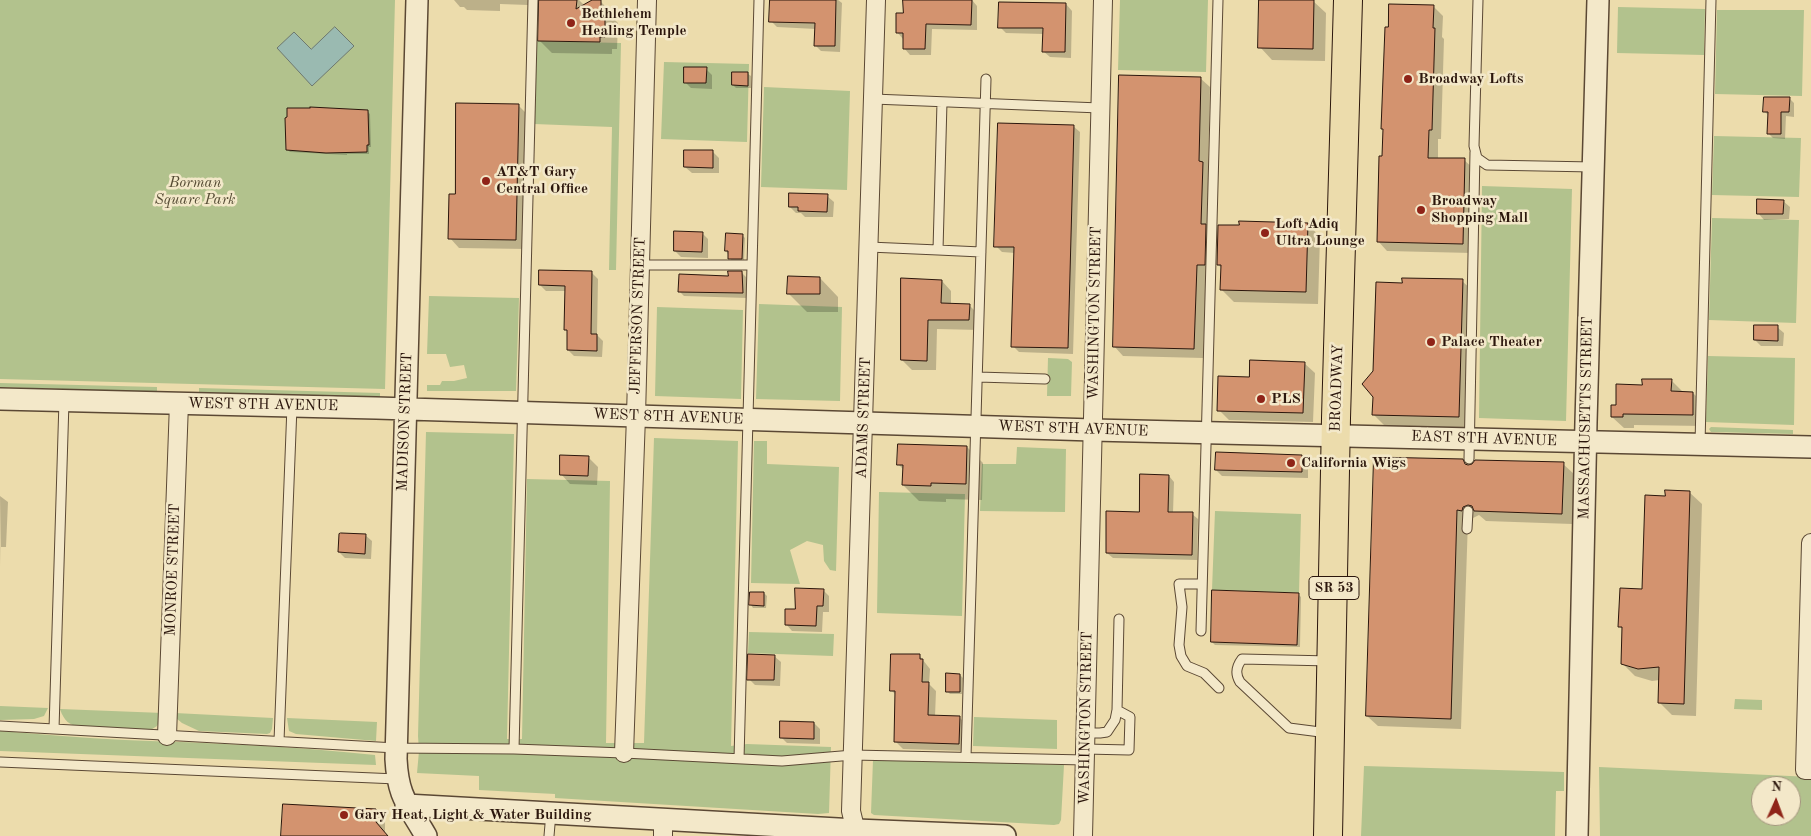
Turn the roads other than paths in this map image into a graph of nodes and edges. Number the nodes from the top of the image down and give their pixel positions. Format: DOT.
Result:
graph roads {
  1 [pos="416,0"];
  2 [pos="533,0"];
  3 [pos="647,0"];
  4 [pos="759,0"];
  5 [pos="876,0"];
  6 [pos="1102,0"];
  7 [pos="1218,0"];
  8 [pos="1348,0"];
  9 [pos="1478,0"];
  10 [pos="1598,0"];
  11 [pos="1711,0"];
  12 [pos="986,79"];
  13 [pos="873,99"];
  14 [pos="942,102"];
  15 [pos="986,103"];
  16 [pos="1100,108"];
  17 [pos="1475,152"];
  18 [pos="1593,167"];
  19 [pos="869,247"];
  20 [pos="938,250"];
  21 [pos="982,252"];
  22 [pos="640,265"];
  23 [pos="752,265"];
  24 [pos="978,377"];
  25 [pos="1045,379"];
  26 [pos="0,399"];
  27 [pos="64,400"];
  28 [pos="179,403"];
  29 [pos="292,406"];
  30 [pos="406,409"];
  31 [pos="522,412"];
  32 [pos="636,416"];
  33 [pos="748,420"];
  34 [pos="864,423"];
  35 [pos="977,426"];
  36 [pos="1093,430"];
  37 [pos="1205,432"];
  38 [pos="1336,434"];
  39 [pos="1470,438"];
  40 [pos="1585,441"];
  41 [pos="1700,444"];
  42 [pos="1811,447"];
  43 [pos="1469,459"];
  44 [pos="1468,511"];
  45 [pos="1467,529"];
  46 [pos="1811,543"];
  47 [pos="1202,584"];
  48 [pos="1119,619"];
  49 [pos="1200,631"];
  50 [pos="1332,661"];
  51 [pos="1219,688"];
  52 [pos="1117,710"];
  53 [pos="0,726"];
  54 [pos="54,729"];
  55 [pos="1331,733"];
  56 [pos="167,736"];
  57 [pos="279,741"];
  58 [pos="1085,747"];
  59 [pos="396,748"];
  60 [pos="514,749"];
  61 [pos="624,752"];
  62 [pos="853,755"];
  63 [pos="966,757"];
  64 [pos="739,759"];
  65 [pos="0,762"];
  66 [pos="1808,770"];
  67 [pos="397,779"];
  68 [pos="406,805"];
  69 [pos="550,813"];
  70 [pos="663,828"];
  71 [pos="857,833"];
  72 [pos="426,836"];
  73 [pos="549,836"];
  74 [pos="1006,836"];
  75 [pos="1083,836"];
  76 [pos="1328,836"];
  77 [pos="1576,836"];
  1 -- 30 [label="street, MADISON STREET"];
  2 -- 31 [label="lane"];
  3 -- 22 [label="street, JEFFERSON STREET"];
  4 -- 23 [label="lane"];
  5 -- 13 [label="street, ADAMS STREET"];
  6 -- 16 [label="street, WASHINGTON STREET"];
  7 -- 37 [label="lane"];
  8 -- 38 [label="main road, BROADWAY / SR 53"];
  9 -- 17 [label="lane"];
  10 -- 18 [label="street, MASSACHUSETTS STREET"];
  11 -- 41 [label="lane"];
  12 -- 15 [label="lane"];
  13 -- 14 [label="lane"];
  13 -- 19 [label="street, ADAMS STREET"];
  14 -- 15 [label="lane"];
  14 -- 20 [label="lane"];
  15 -- 16 [label="lane"];
  15 -- 21 [label="lane"];
  16 -- 36 [label="street, WASHINGTON STREET"];
  17 -- 18 [label="lane"];
  17 -- 39 [label="lane"];
  18 -- 40 [label="street, MASSACHUSETTS STREET"];
  19 -- 20 [label="lane"];
  19 -- 34 [label="street, ADAMS STREET"];
  20 -- 21 [label="lane"];
  21 -- 24 [label="lane"];
  22 -- 23 [label="lane"];
  22 -- 32 [label="street, JEFFERSON STREET"];
  23 -- 33 [label="lane"];
  24 -- 25 [label="lane"];
  24 -- 35 [label="lane"];
  26 -- 27 [label="street, WEST 8TH AVENUE"];
  27 -- 28 [label="street, WEST 8TH AVENUE"];
  27 -- 54 [label="lane"];
  28 -- 29 [label="street, WEST 8TH AVENUE"];
  28 -- 56 [label="street, MONROE STREET"];
  29 -- 30 [label="street, WEST 8TH AVENUE"];
  29 -- 57 [label="lane"];
  30 -- 31 [label="street, WEST 8TH AVENUE"];
  30 -- 59 [label="street, MADISON STREET"];
  31 -- 32 [label="street, WEST 8TH AVENUE"];
  31 -- 60 [label="lane"];
  32 -- 33 [label="street, WEST 8TH AVENUE"];
  32 -- 61 [label="street, JEFFERSON STREET"];
  33 -- 34 [label="street, WEST 8TH AVENUE"];
  33 -- 64 [label="lane"];
  34 -- 35 [label="street, WEST 8TH AVENUE"];
  34 -- 62 [label="street, ADAMS STREET"];
  35 -- 36 [label="street, WEST 8TH AVENUE"];
  35 -- 63 [label="lane"];
  36 -- 37 [label="street, WEST 8TH AVENUE"];
  36 -- 58 [label="street, WASHINGTON STREET"];
  37 -- 38 [label="street, WEST 8TH AVENUE"];
  37 -- 47 [label="lane"];
  38 -- 39 [label="street, EAST 8TH AVENUE"];
  38 -- 50 [label="main road, BROADWAY / SR 53"];
  39 -- 40 [label="street, EAST 8TH AVENUE"];
  39 -- 43 [label="lane"];
  40 -- 41 [label="street, EAST 8TH AVENUE"];
  40 -- 77 [label="street, MASSACHUSETTS STREET"];
  41 -- 42 [label="street, EAST 8TH AVENUE"];
  44 -- 45 [label="lane"];
  46 -- 66 [label="street"];
  47 -- 49 [label="lane"];
  47 -- 51 [label="lane"];
  48 -- 52 [label="lane"];
  50 -- 55 [label="main road, BROADWAY / SR 53"];
  50 -- 55 [label="lane"];
  52 -- 58 [label="lane"];
  52 -- 58 [label="lane"];
  53 -- 54 [label="lane"];
  54 -- 56 [label="lane"];
  55 -- 76 [label="main road, BROADWAY / SR 53"];
  56 -- 57 [label="lane"];
  57 -- 59 [label="lane"];
  58 -- 63 [label="lane"];
  58 -- 75 [label="street, WASHINGTON STREET"];
  59 -- 60 [label="lane"];
  59 -- 67 [label="street, MADISON STREET"];
  60 -- 61 [label="lane"];
  61 -- 64 [label="lane"];
  62 -- 63 [label="lane"];
  62 -- 64 [label="lane"];
  62 -- 71 [label="street, ADAMS STREET"];
  65 -- 67 [label="lane"];
  67 -- 68 [label="street, MADISON STREET"];
  68 -- 69 [label="street"];
  68 -- 72 [label="street, MADISON STREET"];
  69 -- 70 [label="street"];
  69 -- 73 [label="lane"];
  70 -- 71 [label="street"];
  71 -- 74 [label="street"];
}
